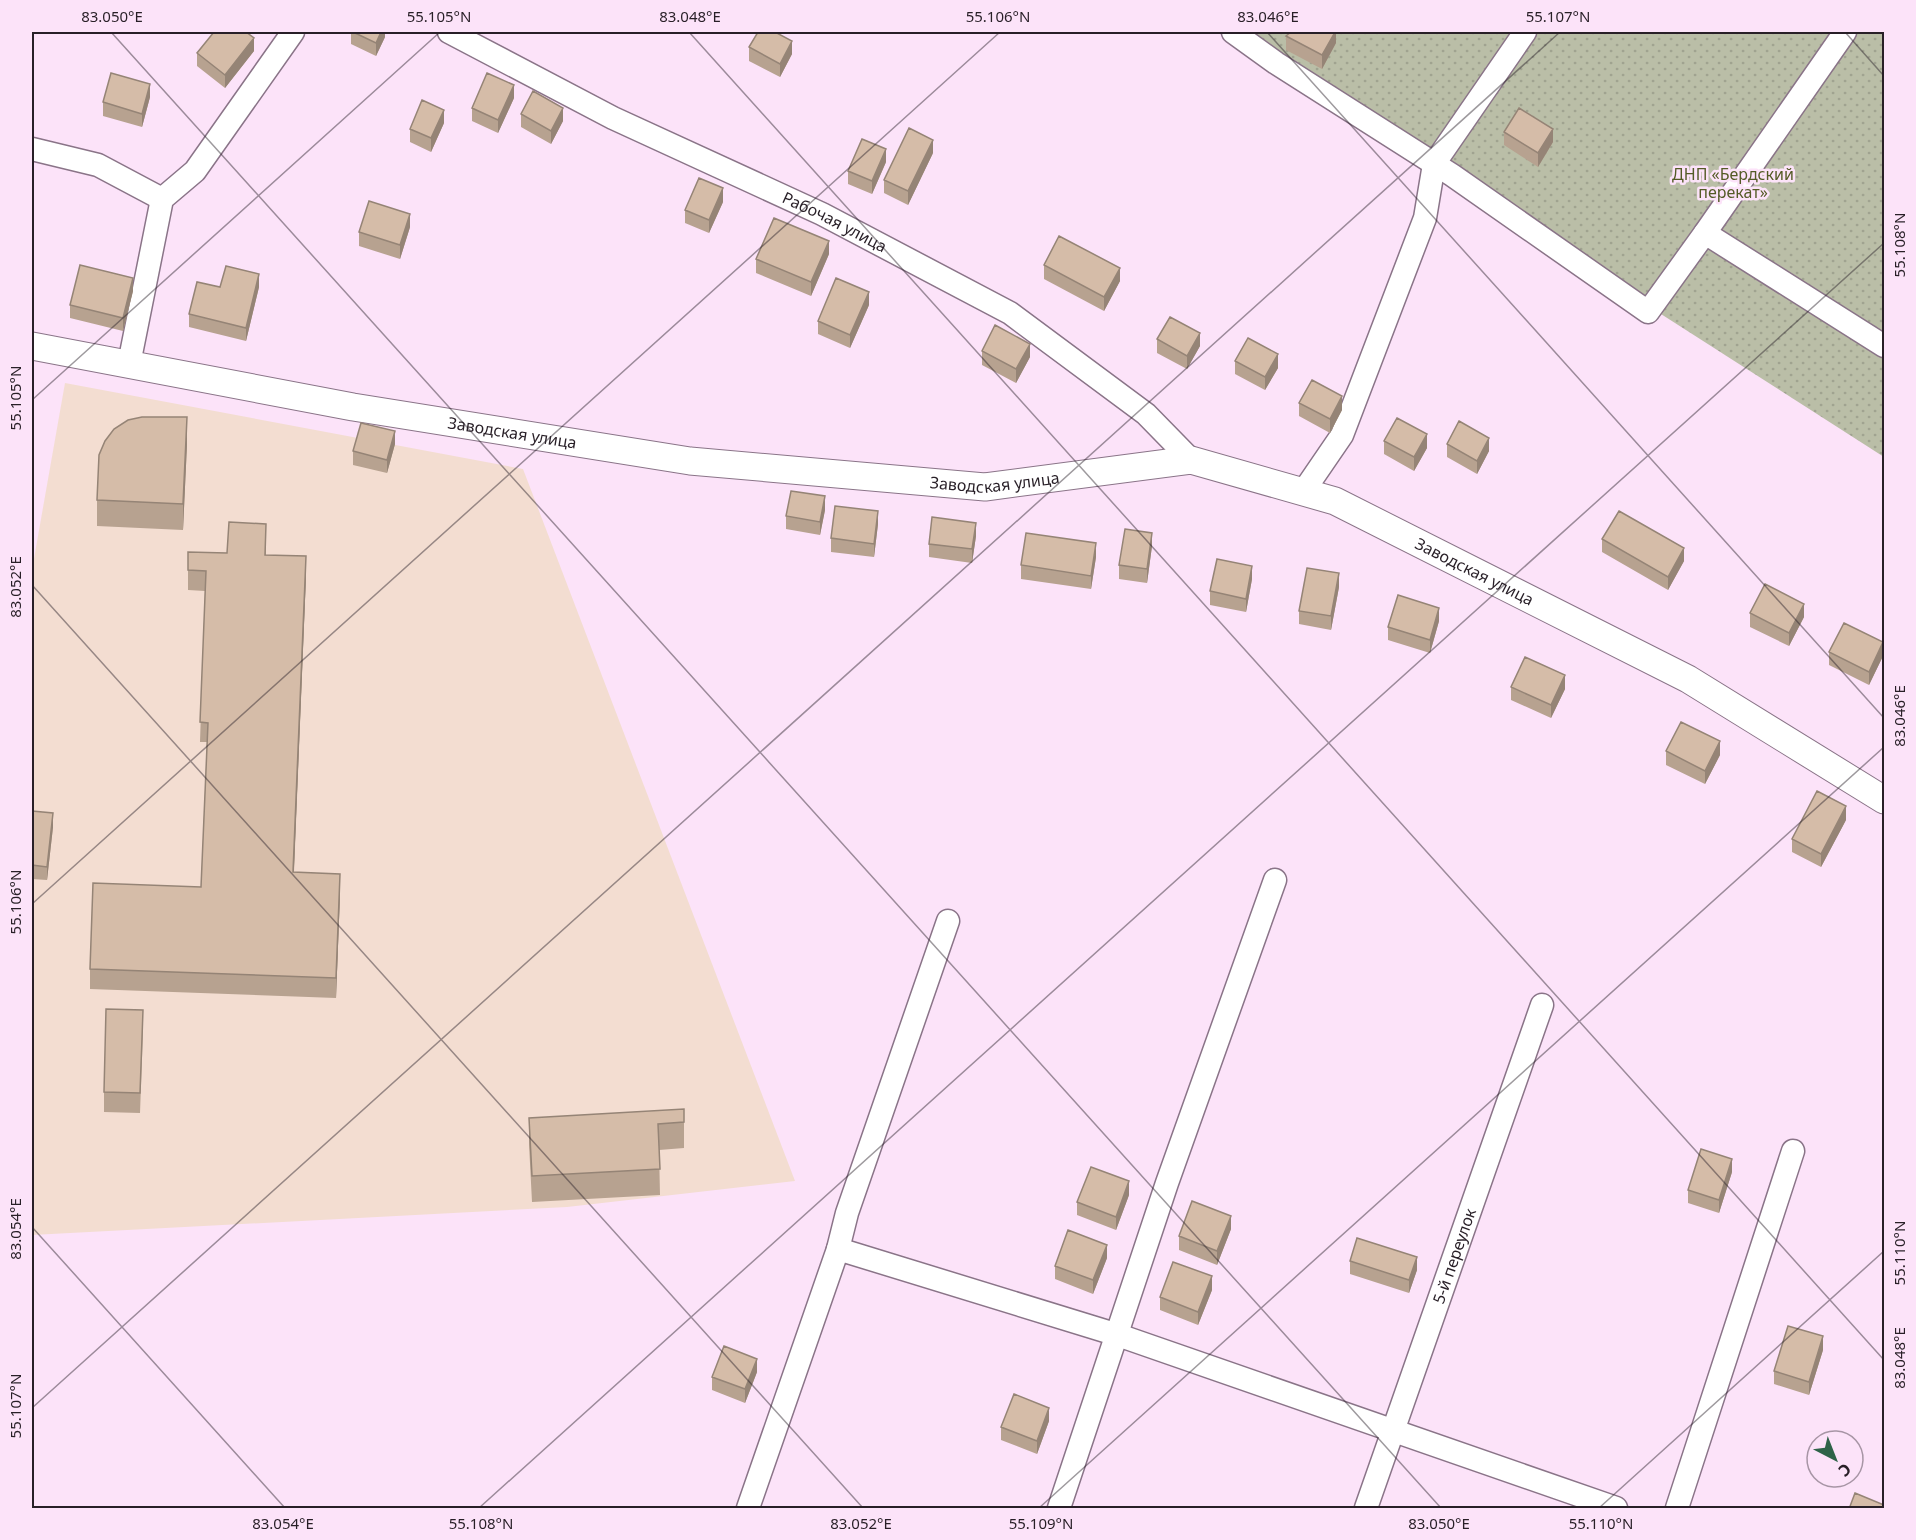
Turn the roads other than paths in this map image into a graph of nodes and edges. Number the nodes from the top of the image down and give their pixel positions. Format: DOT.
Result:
graph roads {
  1 [pos="293,32"];
  2 [pos="449,32"];
  3 [pos="1233,32"];
  4 [pos="1525,32"];
  5 [pos="1845,32"];
  6 [pos="32,149"];
  7 [pos="1434,164"];
  8 [pos="162,199"];
  9 [pos="1706,233"];
  10 [pos="32,346"];
  11 [pos="1884,346"];
  12 [pos="129,364"];
  13 [pos="1191,460"];
  14 [pos="1303,492"];
  15 [pos="1884,800"];
  16 [pos="1275,880"];
  17 [pos="948,921"];
  18 [pos="1542,1005"];
  19 [pos="1793,1151"];
  20 [pos="838,1249"];
  21 [pos="1118,1335"];
  22 [pos="1392,1430"];
  23 [pos="748,1509"];
  24 [pos="1059,1509"];
  25 [pos="1366,1509"];
  26 [pos="1616,1509"];
  27 [pos="1677,1509"];
  1 -- 8 [label="street"];
  2 -- 13 [label="street, Рабочая улица"];
  3 -- 7 [label="street"];
  4 -- 7 [label="street"];
  5 -- 9 [label="street"];
  6 -- 8 [label="street"];
  7 -- 9 [label="street"];
  7 -- 14 [label="street"];
  8 -- 12 [label="street"];
  9 -- 11 [label="street"];
  10 -- 12 [label="street, Заводская улица"];
  12 -- 13 [label="street, Заводская улица"];
  13 -- 14 [label="street, Заводская улица"];
  14 -- 15 [label="street, Заводская улица"];
  16 -- 21 [label="street"];
  17 -- 20 [label="street"];
  18 -- 22 [label="street, 5-й переулок"];
  19 -- 27 [label="street"];
  20 -- 21 [label="street"];
  20 -- 23 [label="street"];
  21 -- 22 [label="street"];
  21 -- 24 [label="street"];
  22 -- 25 [label="street, 5-й переулок"];
  22 -- 26 [label="street"];
}
